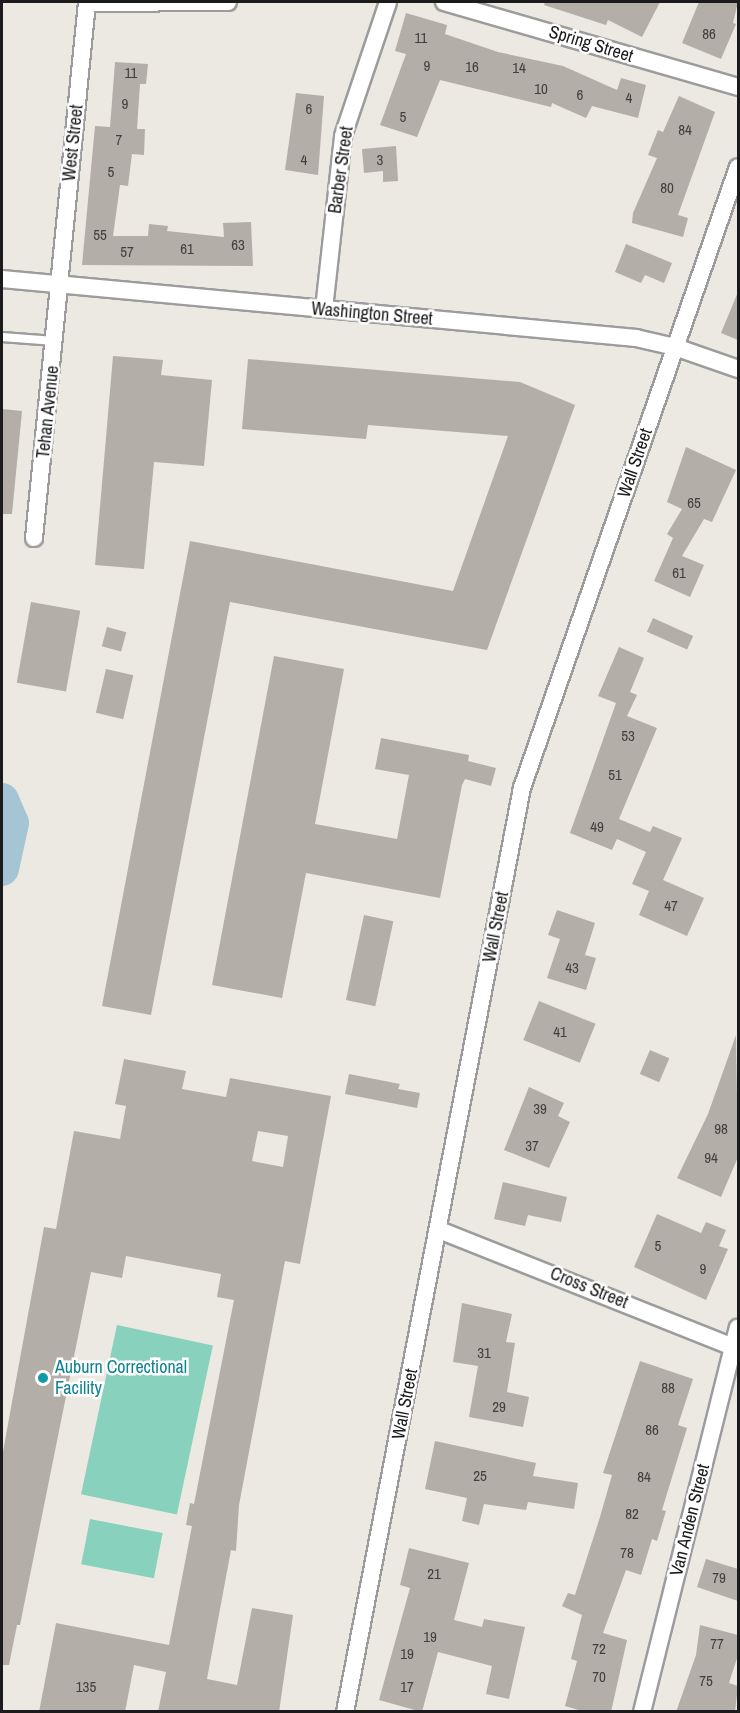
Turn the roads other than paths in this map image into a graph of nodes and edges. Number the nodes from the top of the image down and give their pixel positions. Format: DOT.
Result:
graph roads {
  1 [pos="87,2"];
  2 [pos="228,2"];
  3 [pos="388,2"];
  4 [pos="444,2"];
  5 [pos="738,87"];
  6 [pos="738,167"];
  7 [pos="2,279"];
  8 [pos="59,285"];
  9 [pos="324,309"];
  10 [pos="2,337"];
  11 [pos="55,341"];
  12 [pos="675,347"];
  13 [pos="738,369"];
  14 [pos="34,538"];
  15 [pos="439,1230"];
  16 [pos="738,1328"];
  17 [pos="736,1348"];
  18 [pos="345,1712"];
  19 [pos="642,1712"];
  1 -- 2 [label="street"];
  1 -- 8 [label="street, West Street"];
  3 -- 9 [label="street, Barber Street"];
  4 -- 5 [label="street, Spring Street"];
  6 -- 12 [label="street, Wall Street"];
  7 -- 8 [label="street, Washington Street"];
  8 -- 9 [label="street, Washington Street"];
  8 -- 11 [label="street, Tehan Avenue"];
  9 -- 12 [label="street, Washington Street"];
  10 -- 11 [label="lane"];
  11 -- 14 [label="street, Tehan Avenue"];
  12 -- 13 [label="street, Washington Street"];
  12 -- 15 [label="street, Wall Street"];
  15 -- 17 [label="street, Cross Street"];
  15 -- 18 [label="street, Wall Street"];
  16 -- 17 [label="street, Van Anden Street"];
  17 -- 19 [label="street, Van Anden Street"];
}
